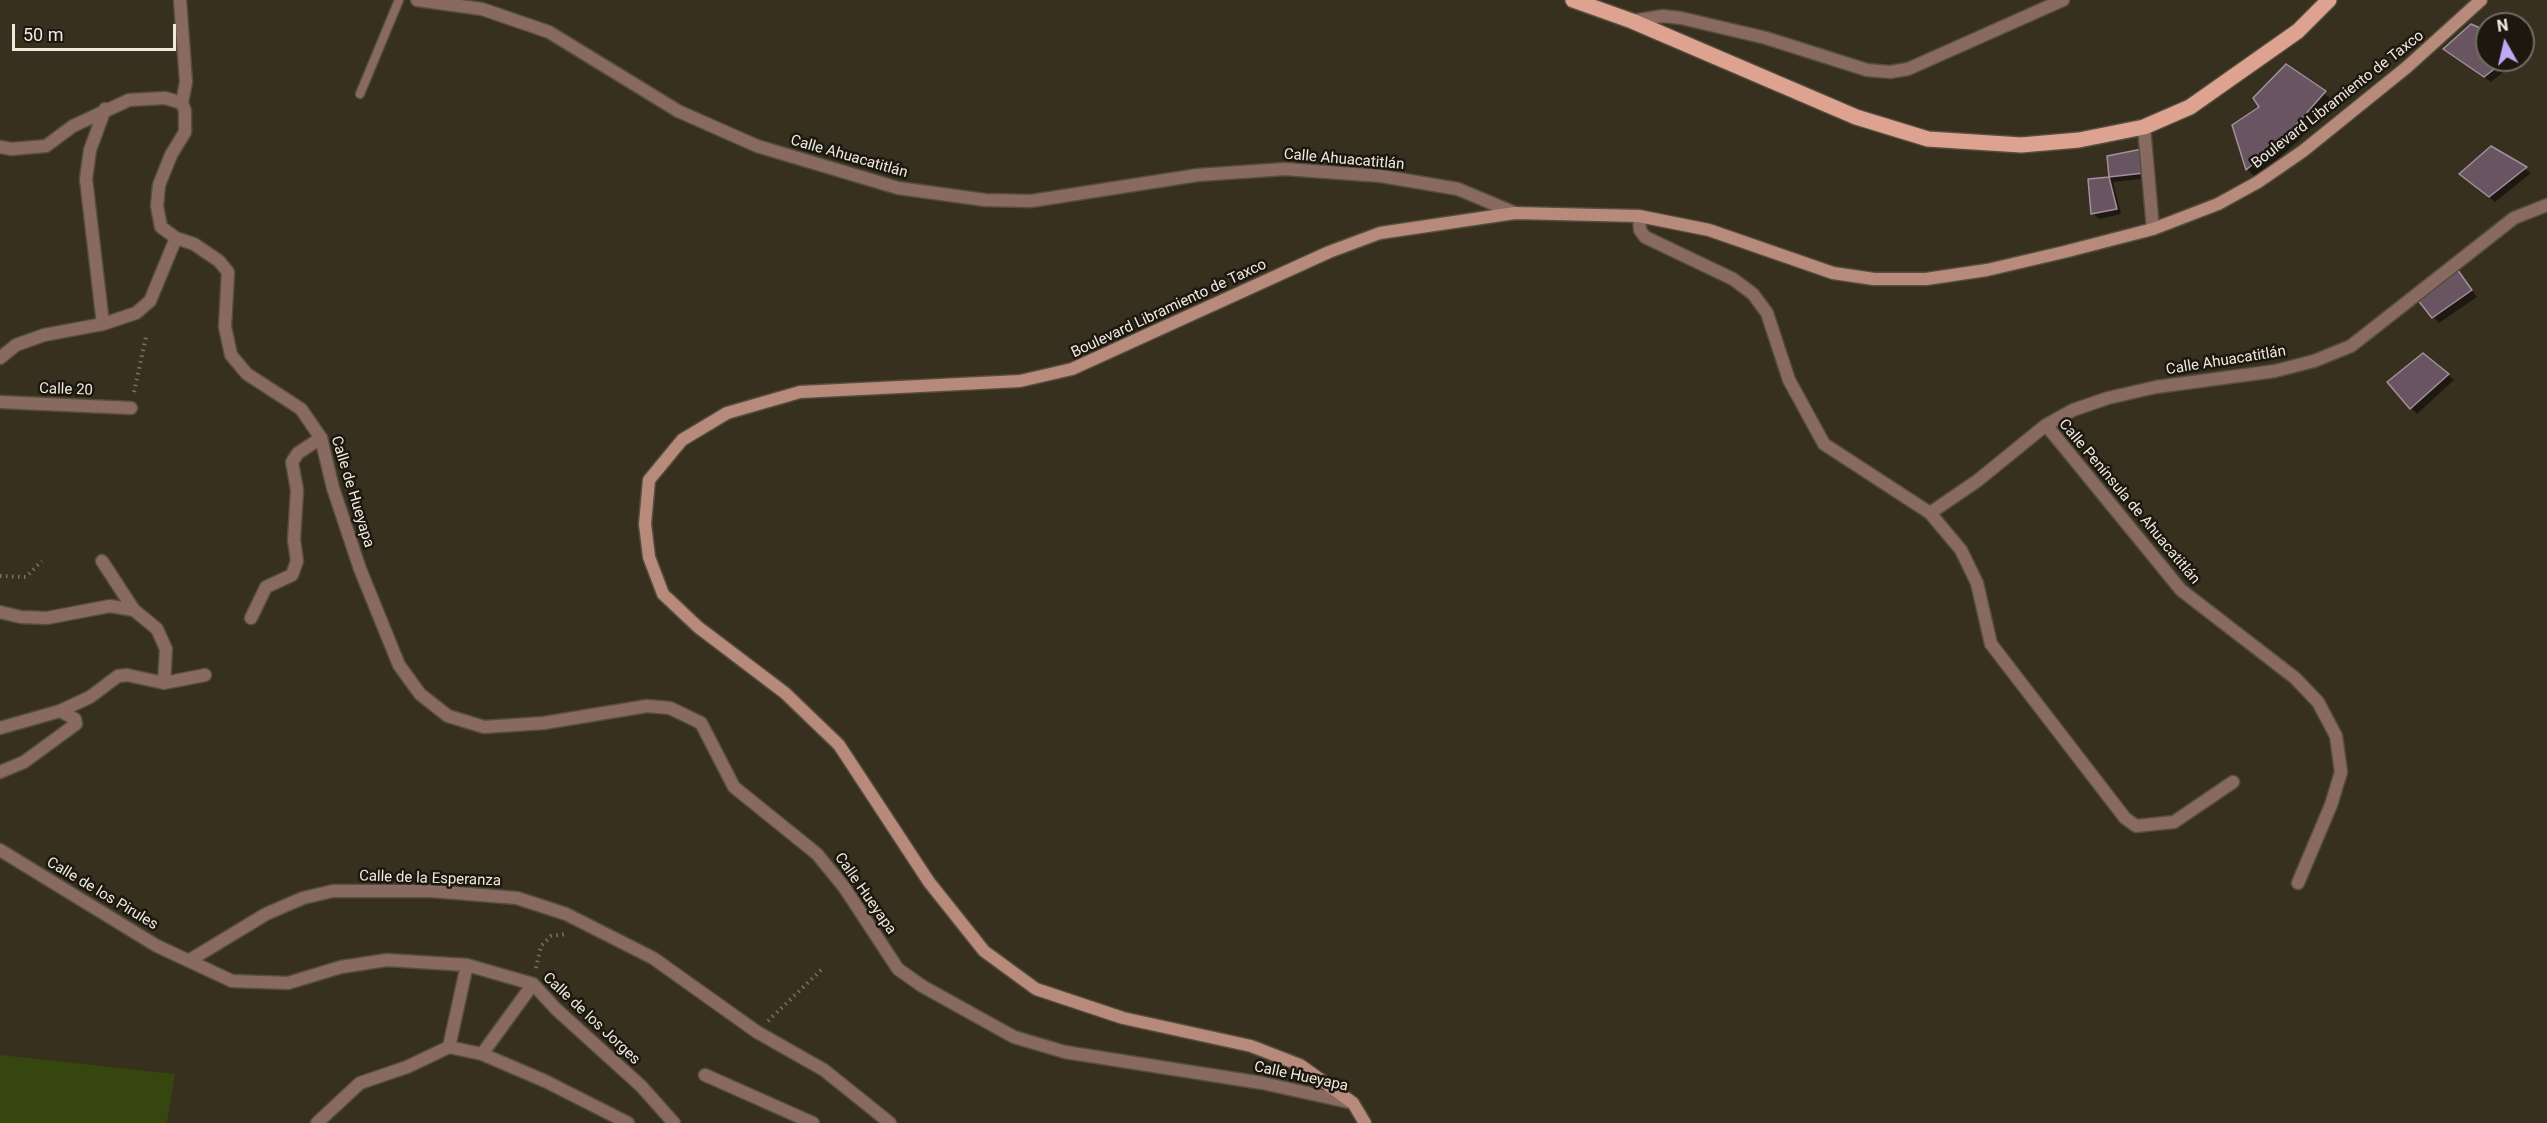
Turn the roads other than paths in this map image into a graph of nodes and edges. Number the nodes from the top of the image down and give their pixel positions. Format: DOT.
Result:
graph roads {
  1 [pos="180,0"];
  2 [pos="399,0"];
  3 [pos="417,0"];
  4 [pos="1573,0"];
  5 [pos="2063,0"];
  6 [pos="2329,0"];
  7 [pos="2481,0"];
  8 [pos="2046,2"];
  9 [pos="1632,21"];
  10 [pos="360,94"];
  11 [pos="182,103"];
  12 [pos="105,109"];
  13 [pos="2144,127"];
  14 [pos="0,147"];
  15 [pos="2547,205"];
  16 [pos="1515,213"];
  17 [pos="1639,216"];
  18 [pos="2153,229"];
  19 [pos="176,238"];
  20 [pos="103,324"];
  21 [pos="0,358"];
  22 [pos="0,402"];
  23 [pos="131,408"];
  24 [pos="2046,425"];
  25 [pos="321,438"];
  26 [pos="1930,513"];
  27 [pos="102,561"];
  28 [pos="377,606"];
  29 [pos="134,610"];
  30 [pos="0,612"];
  31 [pos="251,618"];
  32 [pos="205,675"];
  33 [pos="164,683"];
  34 [pos="60,711"];
  35 [pos="0,728"];
  36 [pos="0,772"];
  37 [pos="2233,782"];
  38 [pos="0,850"];
  39 [pos="2298,883"];
  40 [pos="190,960"];
  41 [pos="467,965"];
  42 [pos="533,984"];
  43 [pos="449,1047"];
  44 [pos="482,1054"];
  45 [pos="705,1075"];
  46 [pos="1353,1103"];
  47 [pos="317,1123"];
  48 [pos="628,1123"];
  49 [pos="674,1123"];
  50 [pos="813,1123"];
  51 [pos="890,1123"];
  52 [pos="1365,1123"];
  1 -- 11 [label="street"];
  2 -- 10 [label="lane"];
  3 -- 16 [label="street, Calle Ahuacatitlán"];
  4 -- 9 [label="main road"];
  5 -- 8 [label="street"];
  6 -- 13 [label="main road"];
  7 -- 18 [label="main road, Boulevard Libramiento de Taxco"];
  8 -- 9 [label="street"];
  9 -- 13 [label="main road"];
  11 -- 12 [label="street"];
  11 -- 19 [label="street"];
  12 -- 14 [label="street"];
  12 -- 20 [label="street"];
  13 -- 18 [label="street"];
  15 -- 24 [label="street, Calle Ahuacatitlán"];
  16 -- 17 [label="main road, Boulevard Libramiento de Taxco"];
  16 -- 46 [label="main road, Boulevard Libramiento de Taxco"];
  17 -- 18 [label="main road, Boulevard Libramiento de Taxco"];
  17 -- 26 [label="street"];
  19 -- 20 [label="street"];
  19 -- 25 [label="street, Calle de Hueyapa"];
  20 -- 21 [label="street"];
  22 -- 23 [label="street, Calle 20"];
  24 -- 26 [label="street, Calle Península de Ahuacatitlán"];
  24 -- 39 [label="street, Calle Península de Ahuacatitlán"];
  25 -- 28 [label="street, Calle de Hueyapa"];
  25 -- 31 [label="street"];
  26 -- 37 [label="street"];
  27 -- 29 [label="street"];
  28 -- 46 [label="street, Calle Hueyapa"];
  29 -- 30 [label="street"];
  29 -- 33 [label="street"];
  32 -- 33 [label="street"];
  33 -- 34 [label="street"];
  34 -- 35 [label="street"];
  34 -- 36 [label="street"];
  38 -- 40 [label="street, Calle de los Pirules"];
  40 -- 41 [label="street, Calle de los Jorges"];
  40 -- 51 [label="street, Calle de la Esperanza"];
  41 -- 42 [label="street, Calle de los Jorges"];
  41 -- 43 [label="street"];
  42 -- 44 [label="street"];
  42 -- 49 [label="street, Calle de los Jorges"];
  43 -- 44 [label="street"];
  43 -- 47 [label="street"];
  44 -- 48 [label="street"];
  45 -- 50 [label="street"];
  46 -- 52 [label="main road, Boulevard Libramiento de Taxco"];
}
